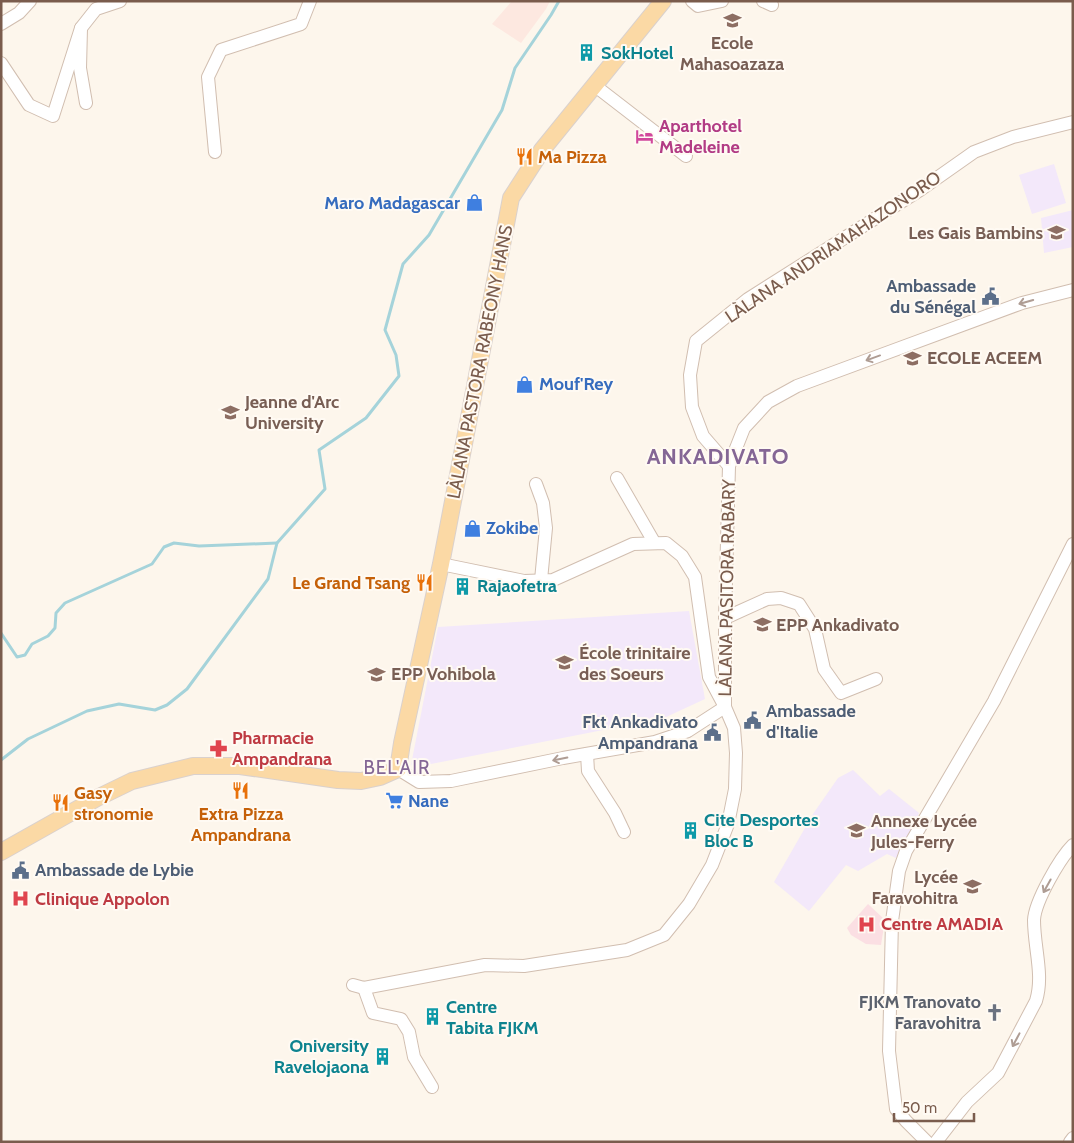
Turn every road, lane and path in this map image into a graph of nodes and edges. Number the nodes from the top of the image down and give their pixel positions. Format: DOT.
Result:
graph roads {
  1 [pos="30,1"];
  2 [pos="120,1"];
  3 [pos="310,1"];
  4 [pos="664,1"];
  5 [pos="692,1"];
  6 [pos="722,1"];
  7 [pos="1,24"];
  8 [pos="81,28"];
  9 [pos="1,63"];
  10 [pos="594,85"];
  11 [pos="86,103"];
  12 [pos="1073,122"];
  13 [pos="215,152"];
  14 [pos="686,156"];
  15 [pos="1073,290"];
  16 [pos="729,466"];
  17 [pos="617,478"];
  18 [pos="536,484"];
  19 [pos="654,542"];
  20 [pos="1073,544"];
  21 [pos="441,564"];
  22 [pos="541,580"];
  23 [pos="725,618"];
  24 [pos="876,678"];
  25 [pos="725,707"];
  26 [pos="587,754"];
  27 [pos="398,769"];
  28 [pos="624,832"];
  29 [pos="1073,845"];
  30 [pos="1,852"];
  31 [pos="432,1087"];
  32 [pos="1073,1138"];
  33 [pos="927,1142"];
  34 [pos="936,1142"];
  35 [pos="1070,1142"];
  1 -- 7 [label="street"];
  2 -- 8 [label="street"];
  3 -- 13 [label="street"];
  4 -- 10 [label="main road, LÀLANA PASTORA RABEONY HANS"];
  5 -- 6 [label="street"];
  8 -- 9 [label="street"];
  8 -- 11 [label="street"];
  10 -- 14 [label="street"];
  10 -- 21 [label="main road, LÀLANA PASTORA RABEONY HANS"];
  12 -- 16 [label="street, LÀLANA ANDRIAMAHAZONORO"];
  15 -- 16 [label="street, LÀLANA PASITORA RABARY, one-way"];
  16 -- 23 [label="street, LÀLANA PASITORA RABARY"];
  17 -- 19 [label="street"];
  18 -- 22 [label="street"];
  19 -- 22 [label="street"];
  19 -- 25 [label="street"];
  20 -- 33 [label="street"];
  21 -- 22 [label="street"];
  21 -- 27 [label="main road, LÀLANA PASTORA RABEONY HANS"];
  23 -- 24 [label="street"];
  23 -- 25 [label="street, LÀLANA PASITORA RABARY"];
  25 -- 26 [label="street, LÀLANA PASITORA RABARY"];
  25 -- 31 [label="street"];
  26 -- 27 [label="street, LÀLANA PASITORA RABARY, one-way"];
  26 -- 28 [label="street"];
  27 -- 30 [label="main road"];
  29 -- 34 [label="street, one-way"];
  32 -- 35 [label="street"];
}
